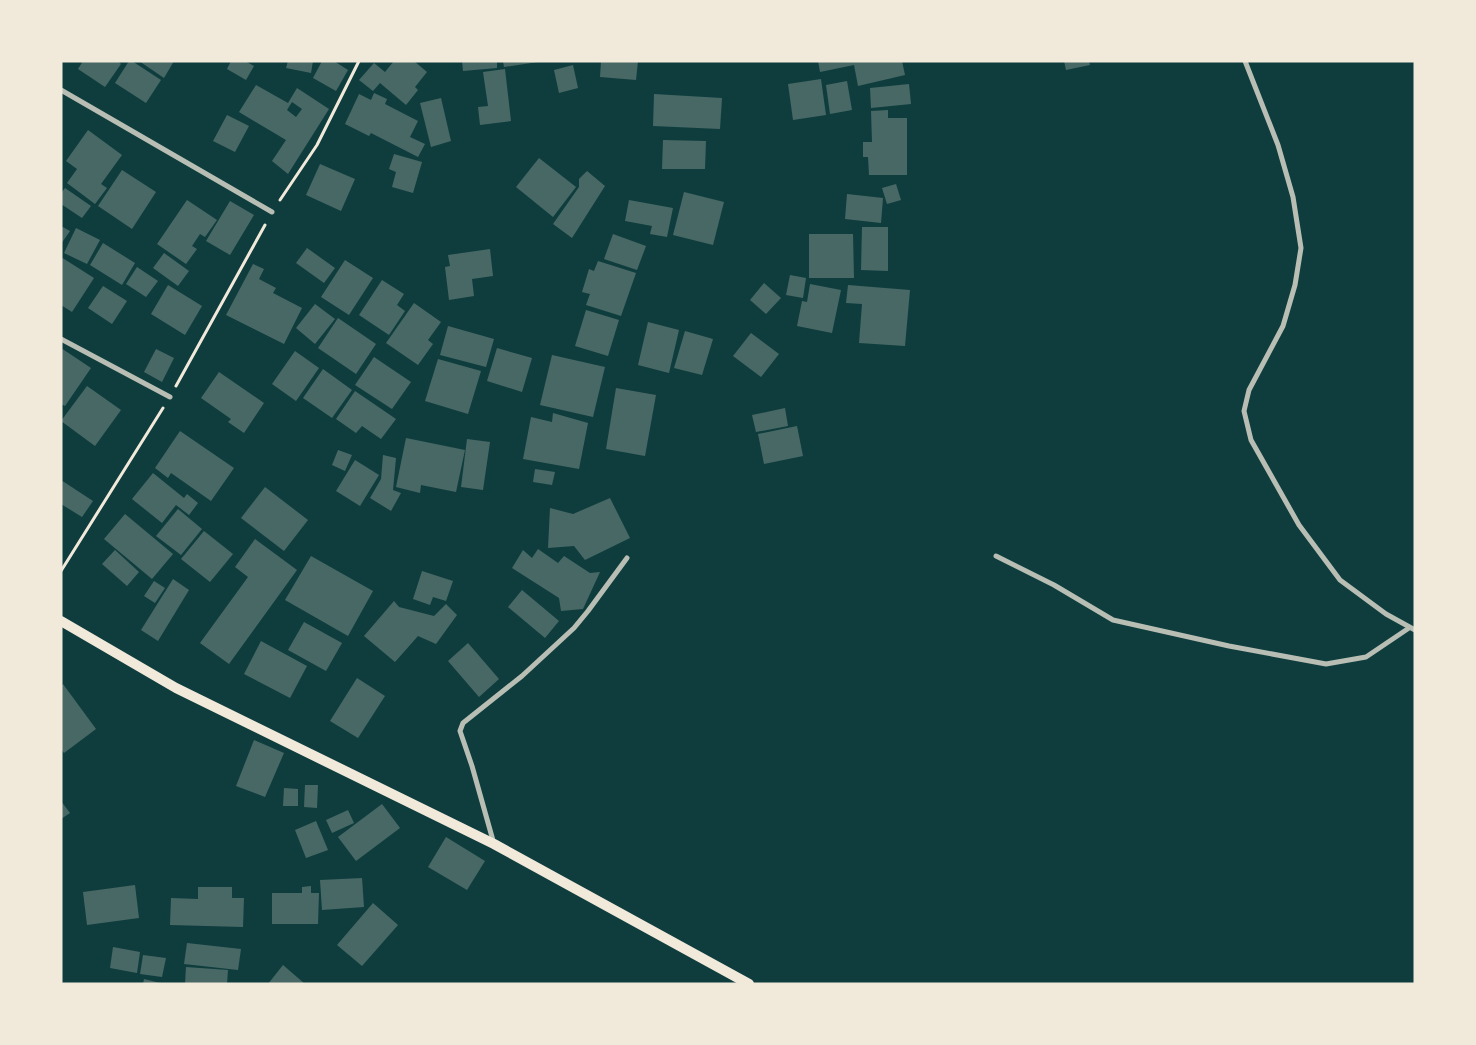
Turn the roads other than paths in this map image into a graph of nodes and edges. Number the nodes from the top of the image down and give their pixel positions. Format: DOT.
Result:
graph roads {
  1 [pos="1245,61"];
  2 [pos="61,90"];
  3 [pos="272,212"];
  4 [pos="61,339"];
  5 [pos="170,397"];
  6 [pos="996,556"];
  7 [pos="627,558"];
  8 [pos="61,621"];
  9 [pos="1412,629"];
  10 [pos="494,844"];
  11 [pos="749,984"];
  1 -- 9 [label="street"];
  2 -- 3 [label="street"];
  4 -- 5 [label="street"];
  6 -- 9 [label="street"];
  7 -- 10 [label="street"];
  8 -- 10 [label="main road"];
  10 -- 11 [label="main road"];
}
